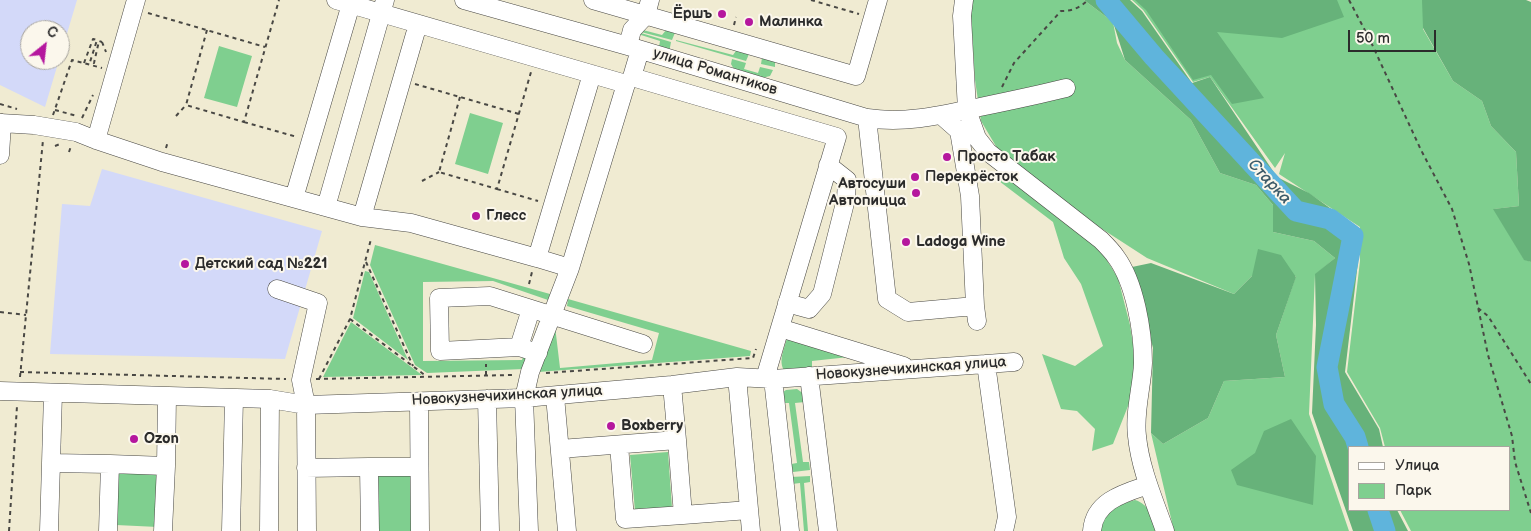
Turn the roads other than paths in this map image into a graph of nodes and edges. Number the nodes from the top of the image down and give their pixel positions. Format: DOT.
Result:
graph roads {
  1 [pos="464,0"];
  2 [pos="593,0"];
  3 [pos="878,0"];
  4 [pos="964,0"];
  5 [pos="343,2"];
  6 [pos="135,4"];
  7 [pos="384,7"];
  8 [pos="648,8"];
  9 [pos="418,24"];
  10 [pos="634,48"];
  11 [pos="592,74"];
  12 [pos="1066,88"];
  13 [pos="967,110"];
  14 [pos="942,116"];
  15 [pos="867,118"];
  16 [pos="1,123"];
  17 [pos="96,140"];
  18 [pos="0,155"];
  19 [pos="828,165"];
  20 [pos="294,198"];
  21 [pos="326,207"];
  22 [pos="362,217"];
  23 [pos="536,258"];
  24 [pos="570,268"];
  25 [pos="277,289"];
  26 [pos="787,304"];
  27 [pos="531,309"];
  28 [pos="552,316"];
  29 [pos="780,328"];
  30 [pos="643,344"];
  31 [pos="519,347"];
  32 [pos="538,352"];
  33 [pos="1014,362"];
  34 [pos="986,364"];
  35 [pos="914,369"];
  36 [pos="809,376"];
  37 [pos="737,377"];
  38 [pos="769,378"];
  39 [pos="672,385"];
  40 [pos="0,392"];
  41 [pos="52,393"];
  42 [pos="167,396"];
  43 [pos="555,396"];
  44 [pos="234,398"];
  45 [pos="524,398"];
  46 [pos="270,399"];
  47 [pos="487,399"];
  48 [pos="419,402"];
  49 [pos="306,405"];
  50 [pos="677,440"];
  51 [pos="619,445"];
  52 [pos="560,449"];
  53 [pos="51,462"];
  54 [pos="110,464"];
  55 [pos="166,466"];
  56 [pos="419,466"];
  57 [pos="368,467"];
  58 [pos="306,468"];
  59 [pos="1148,485"];
  60 [pos="750,510"];
  61 [pos="683,515"];
  62 [pos="49,531"];
  63 [pos="108,531"];
  64 [pos="163,531"];
  65 [pos="231,531"];
  66 [pos="269,531"];
  67 [pos="307,531"];
  68 [pos="370,531"];
  69 [pos="420,531"];
  70 [pos="490,531"];
  71 [pos="529,531"];
  72 [pos="567,531"];
  73 [pos="751,531"];
  74 [pos="790,531"];
  75 [pos="828,531"];
  76 [pos="1004,531"];
  77 [pos="1092,531"];
  78 [pos="1165,531"];
  1 -- 10 [label="street, улица Романтиков"];
  2 -- 8 [label="street"];
  3 -- 8 [label="street"];
  4 -- 13 [label="street"];
  5 -- 7 [label="street"];
  5 -- 20 [label="street"];
  6 -- 17 [label="street"];
  7 -- 9 [label="street"];
  7 -- 21 [label="street"];
  8 -- 10 [label="street"];
  9 -- 11 [label="street"];
  9 -- 22 [label="street"];
  10 -- 15 [label="street, улица Романтиков"];
  10 -- 19 [label="street"];
  11 -- 23 [label="street"];
  11 -- 24 [label="street"];
  12 -- 13 [label="street, улица Романтиков"];
  13 -- 14 [label="street, улица Романтиков"];
  13 -- 59 [label="street"];
  14 -- 15 [label="street, улица Романтиков"];
  14 -- 15 [label="street"];
  16 -- 17 [label="street"];
  16 -- 18 [label="street"];
  17 -- 20 [label="street"];
  19 -- 26 [label="street"];
  19 -- 26 [label="street"];
  20 -- 21 [label="street"];
  21 -- 22 [label="street"];
  22 -- 23 [label="street"];
  23 -- 24 [label="street"];
  24 -- 28 [label="street"];
  25 -- 49 [label="street"];
  26 -- 29 [label="street"];
  27 -- 28 [label="street"];
  27 -- 31 [label="street"];
  27 -- 31 [label="street"];
  28 -- 30 [label="street"];
  28 -- 32 [label="street"];
  29 -- 35 [label="street"];
  29 -- 38 [label="street"];
  31 -- 32 [label="street"];
  32 -- 45 [label="street"];
  33 -- 34 [label="street, Новокузнечихинская улица"];
  34 -- 35 [label="street, Новокузнечихинская улица"];
  34 -- 76 [label="street"];
  35 -- 36 [label="street, Новокузнечихинская улица"];
  36 -- 38 [label="street, Новокузнечихинская улица"];
  36 -- 75 [label="street"];
  37 -- 38 [label="street, Новокузнечихинская улица"];
  37 -- 39 [label="street, Новокузнечихинская улица"];
  37 -- 60 [label="street"];
  38 -- 74 [label="street"];
  39 -- 43 [label="street, Новокузнечихинская улица"];
  39 -- 50 [label="street"];
  40 -- 41 [label="street, Новокузнечихинская улица"];
  41 -- 42 [label="street, Новокузнечихинская улица"];
  41 -- 53 [label="street"];
  42 -- 44 [label="street, Новокузнечихинская улица"];
  42 -- 55 [label="street"];
  43 -- 45 [label="street, Новокузнечихинская улица"];
  43 -- 52 [label="street"];
  44 -- 46 [label="street, Новокузнечихинская улица"];
  44 -- 65 [label="street"];
  45 -- 47 [label="street, Новокузнечихинская улица"];
  45 -- 71 [label="street"];
  46 -- 49 [label="street, Новокузнечихинская улица"];
  46 -- 66 [label="street"];
  47 -- 48 [label="street, Новокузнечихинская улица"];
  47 -- 70 [label="street"];
  48 -- 49 [label="street, Новокузнечихинская улица"];
  48 -- 56 [label="street"];
  49 -- 58 [label="street"];
  50 -- 51 [label="street"];
  50 -- 61 [label="street"];
  51 -- 52 [label="street"];
  51 -- 61 [label="street"];
  52 -- 72 [label="street"];
  53 -- 54 [label="street"];
  53 -- 62 [label="street"];
  54 -- 55 [label="street"];
  54 -- 63 [label="street"];
  55 -- 64 [label="street"];
  56 -- 57 [label="street"];
  56 -- 69 [label="street"];
  57 -- 58 [label="street"];
  57 -- 68 [label="street"];
  58 -- 67 [label="street"];
  59 -- 77 [label="street"];
  59 -- 78 [label="street"];
  60 -- 61 [label="street"];
  60 -- 73 [label="street"];
}
